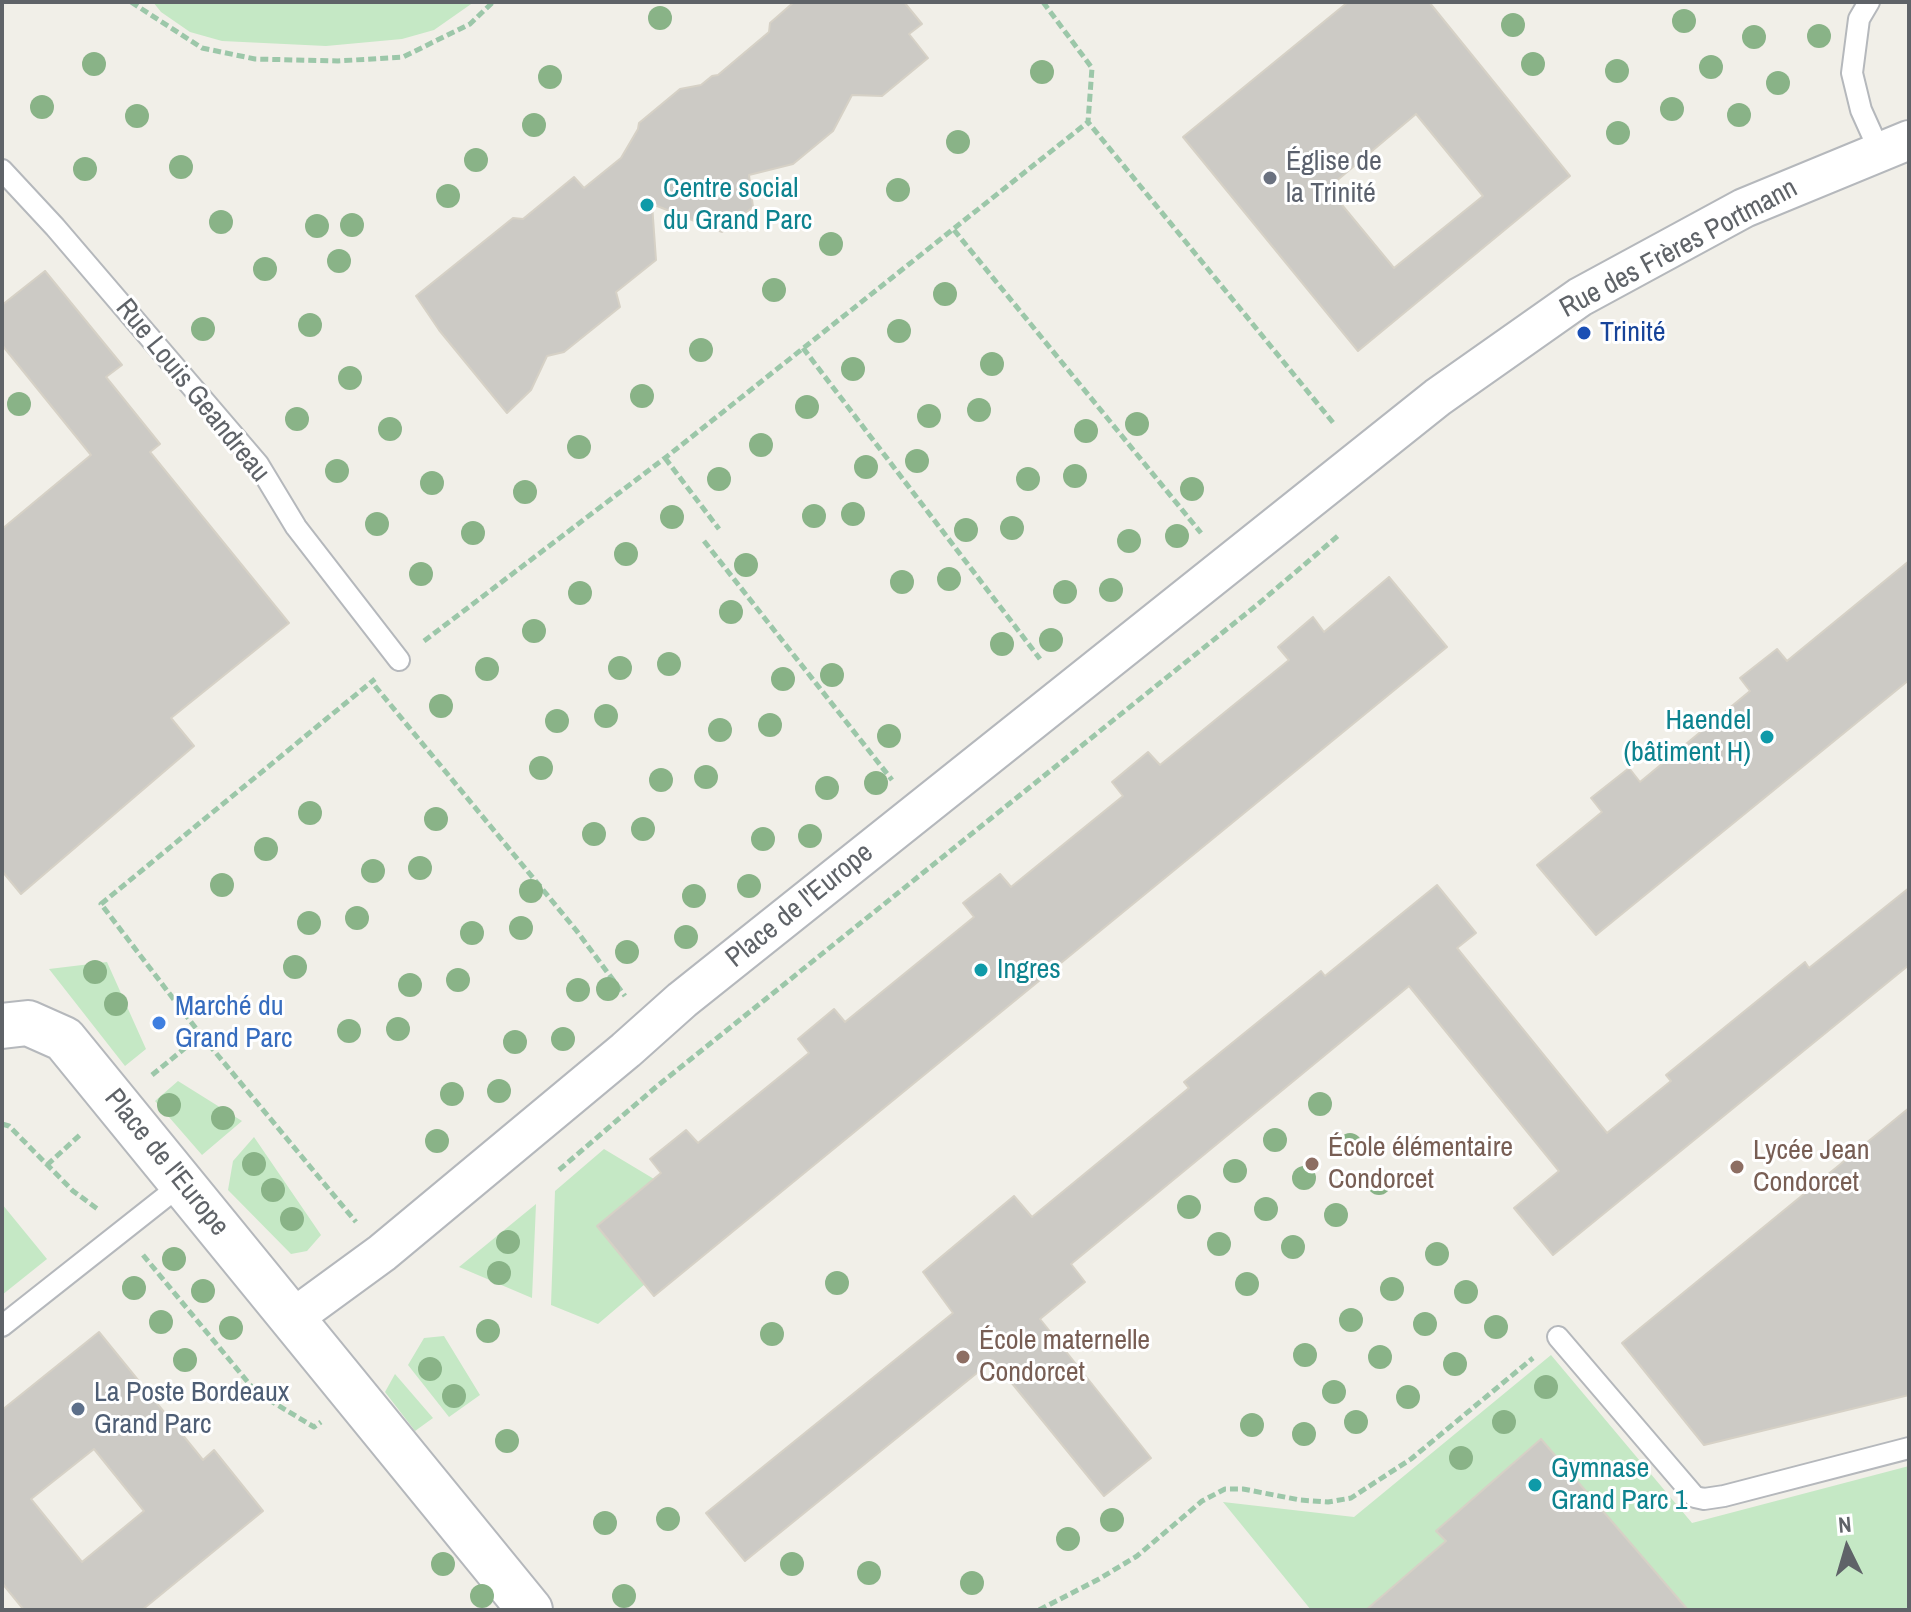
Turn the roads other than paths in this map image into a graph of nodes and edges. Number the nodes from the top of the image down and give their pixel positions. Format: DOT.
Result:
graph roads {
  1 [pos="1869,2"];
  2 [pos="1894,145"];
  3 [pos="2,170"];
  4 [pos="1310,499"];
  5 [pos="399,660"];
  6 [pos="15,1025"];
  7 [pos="183,1183"];
  8 [pos="293,1318"];
  9 [pos="2,1326"];
  10 [pos="1558,1337"];
  11 [pos="1909,1448"];
  12 [pos="530,1610"];
  1 -- 2 [label="lane"];
  2 -- 4 [label="street, Rue des Frères Portmann"];
  3 -- 5 [label="lane, Rue Louis Geandreau"];
  4 -- 8 [label="street, Place de l'Europe"];
  6 -- 7 [label="street, Place de l'Europe"];
  7 -- 8 [label="street, Place de l'Europe"];
  7 -- 9 [label="lane"];
  8 -- 12 [label="street, Place de l'Europe"];
  10 -- 11 [label="lane"];
}
